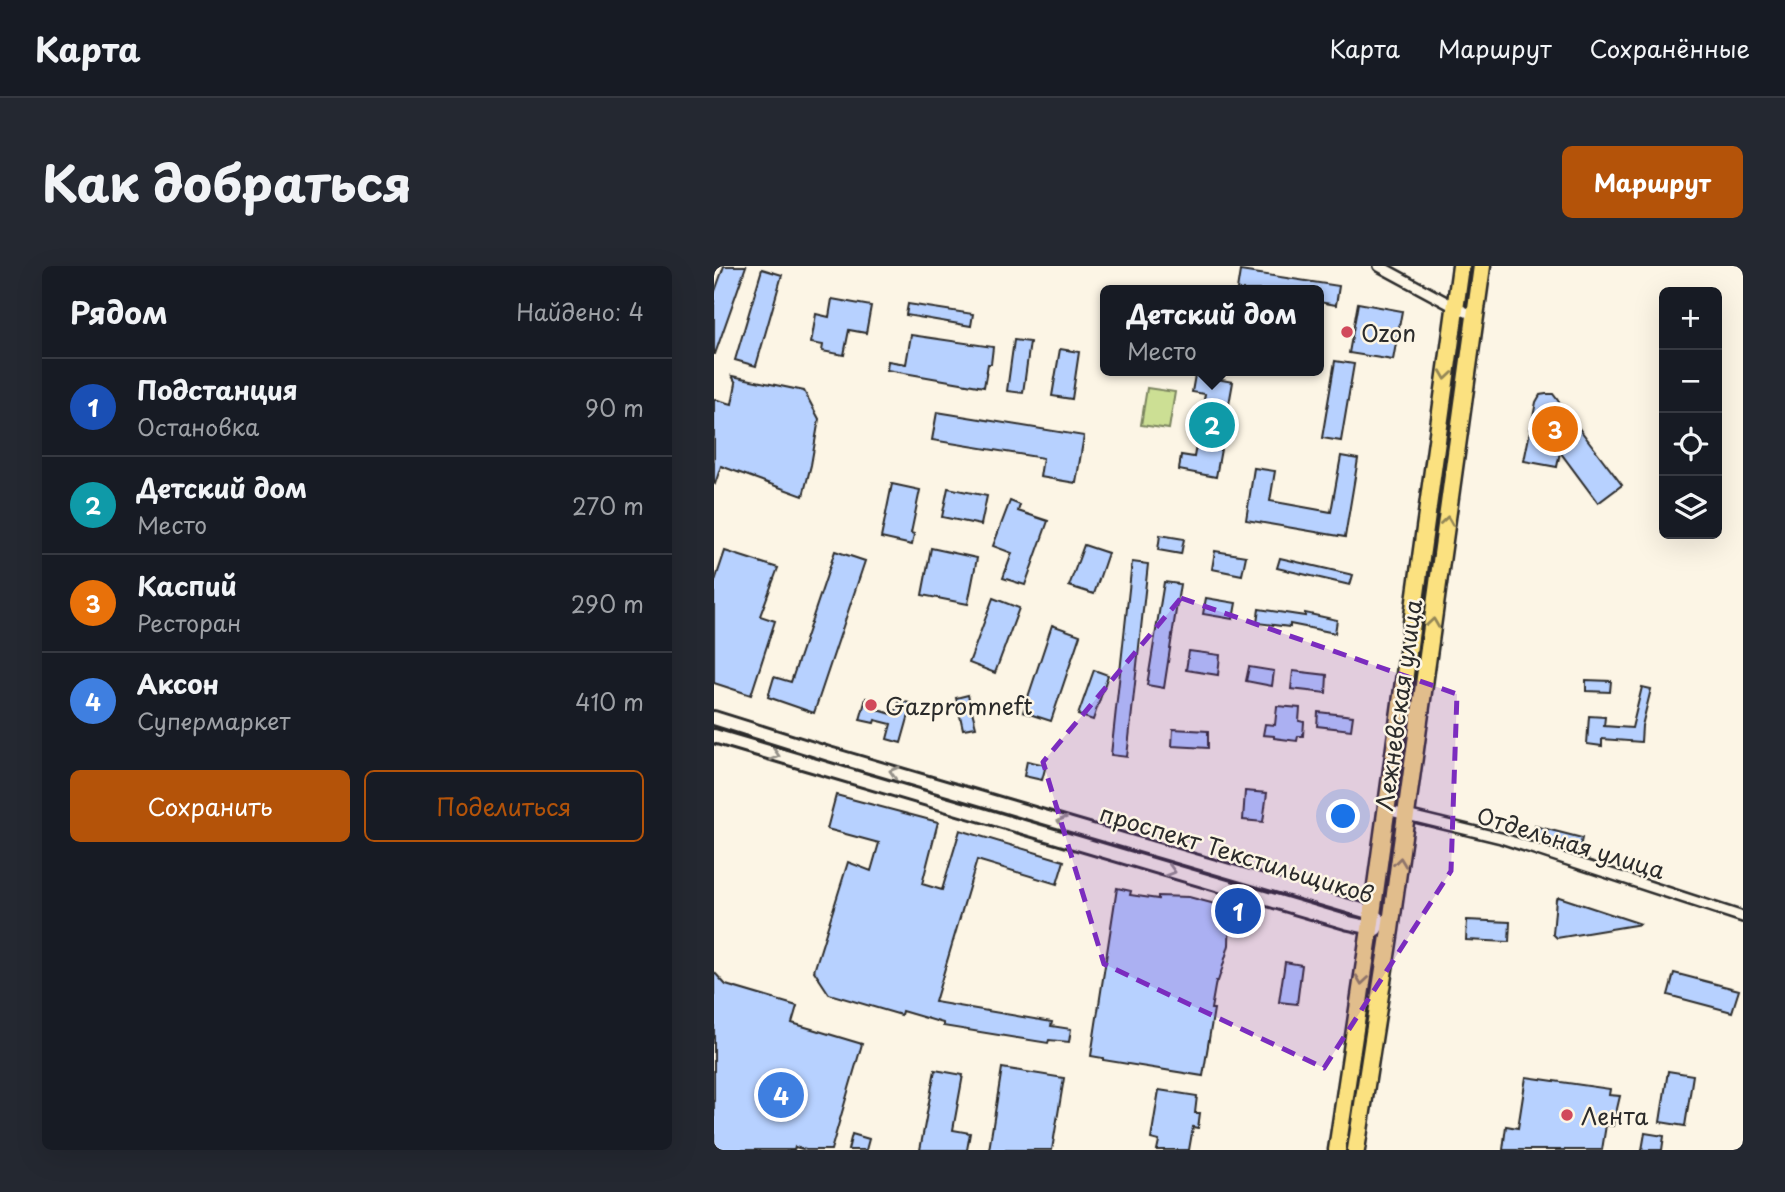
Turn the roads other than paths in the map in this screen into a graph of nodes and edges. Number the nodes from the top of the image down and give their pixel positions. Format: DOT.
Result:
graph roads {
  1 [pos="1379,266"];
  2 [pos="1461,266"];
  3 [pos="1482,266"];
  4 [pos="1455,307"];
  5 [pos="1475,316"];
  6 [pos="714,718"];
  7 [pos="714,736"];
  8 [pos="1386,810"];
  9 [pos="1406,814"];
  10 [pos="1743,917"];
  11 [pos="1371,921"];
  12 [pos="1390,930"];
  13 [pos="1337,1150"];
  14 [pos="1356,1150"];
  1 -- 4 [label="street"];
  2 -- 4 [label="highway, Лежневская улица"];
  3 -- 5 [label="highway, Лежневская улица"];
  4 -- 5 [label="street"];
  4 -- 8 [label="highway, Лежневская улица, one-way"];
  9 -- 5 [label="highway, Лежневская улица, one-way"];
  11 -- 6 [label="main road, проспект Текстильщиков, one-way"];
  7 -- 11 [label="main road, проспект Текстильщиков, one-way"];
  8 -- 9 [label="street, Отдельная улица"];
  8 -- 11 [label="highway, Лежневская улица"];
  9 -- 10 [label="street, Отдельная улица"];
  12 -- 9 [label="highway, Лежневская улица, one-way"];
  11 -- 12 [label="main road, проспект Текстильщиков"];
  11 -- 13 [label="highway, Лежневская улица, one-way"];
  12 -- 14 [label="highway, Лежневская улица"];
}
